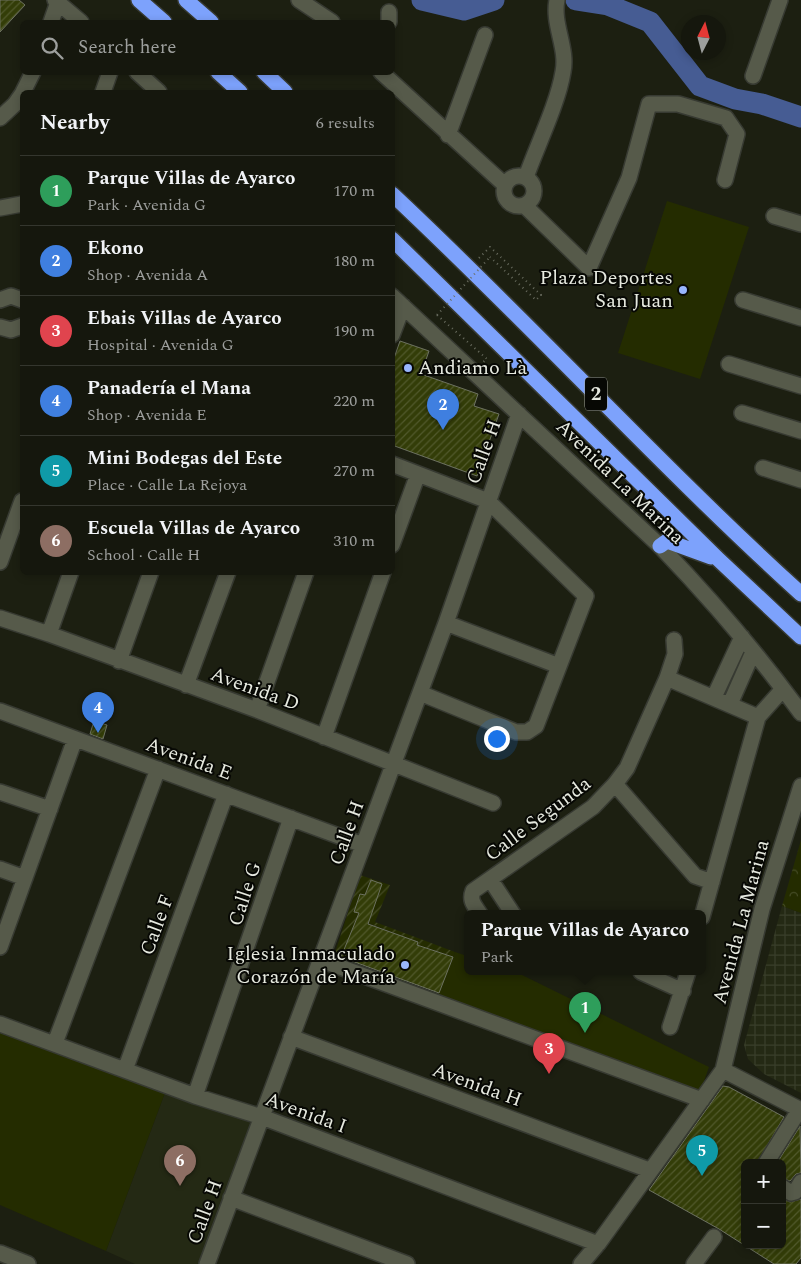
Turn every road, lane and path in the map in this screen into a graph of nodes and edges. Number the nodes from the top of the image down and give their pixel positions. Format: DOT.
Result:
graph roads {
  1 [pos="139,0"];
  2 [pos="186,0"];
  3 [pos="299,0"];
  4 [pos="780,0"];
  5 [pos="57,1"];
  6 [pos="557,2"];
  7 [pos="52,20"];
  8 [pos="80,20"];
  9 [pos="162,20"];
  10 [pos="209,20"];
  11 [pos="329,20"];
  12 [pos="485,35"];
  13 [pos="32,75"];
  14 [pos="109,75"];
  15 [pos="141,75"];
  16 [pos="221,75"];
  17 [pos="267,75"];
  18 [pos="384,75"];
  19 [pos="753,76"];
  20 [pos="24,90"];
  21 [pos="104,90"];
  22 [pos="157,90"];
  23 [pos="238,90"];
  24 [pos="283,90"];
  25 [pos="20,96"];
  26 [pos="2,115"];
  27 [pos="448,135"];
  28 [pos="526,177"];
  29 [pos="725,180"];
  30 [pos="505,185"];
  31 [pos="395,197"];
  32 [pos="20,204"];
  33 [pos="525,206"];
  34 [pos="0,208"];
  35 [pos="774,216"];
  36 [pos="801,224"];
  37 [pos="395,242"];
  38 [pos="470,267"];
  39 [pos="20,296"];
  40 [pos="0,300"];
  41 [pos="743,300"];
  42 [pos="398,301"];
  43 [pos="395,318"];
  44 [pos="801,318"];
  45 [pos="20,327"];
  46 [pos="2,330"];
  47 [pos="476,359"];
  48 [pos="729,364"];
  49 [pos="801,386"];
  50 [pos="742,413"];
  51 [pos="519,414"];
  52 [pos="801,431"];
  53 [pos="395,465"];
  54 [pos="763,468"];
  55 [pos="418,474"];
  56 [pos="801,480"];
  57 [pos="488,501"];
  58 [pos="20,507"];
  59 [pos="395,537"];
  60 [pos="660,546"];
  61 [pos="718,559"];
  62 [pos="0,562"];
  63 [pos="70,575"];
  64 [pos="150,575"];
  65 [pos="227,575"];
  66 [pos="305,575"];
  67 [pos="381,575"];
  68 [pos="801,594"];
  69 [pos="0,618"];
  70 [pos="446,623"];
  71 [pos="49,634"];
  72 [pos="742,637"];
  73 [pos="801,637"];
  74 [pos="674,640"];
  75 [pos="753,652"];
  76 [pos="119,661"];
  77 [pos="559,666"];
  78 [pos="666,678"];
  79 [pos="186,685"];
  80 [pos="783,689"];
  81 [pos="420,693"];
  82 [pos="714,697"];
  83 [pos="730,704"];
  84 [pos="257,710"];
  85 [pos="0,711"];
  86 [pos="801,713"];
  87 [pos="758,716"];
  88 [pos="324,737"];
  89 [pos="75,739"];
  90 [pos="394,764"];
  91 [pos="158,769"];
  92 [pos="615,784"];
  93 [pos="801,786"];
  94 [pos="0,792"];
  95 [pos="226,794"];
  96 [pos="494,803"];
  97 [pos="50,809"];
  98 [pos="291,818"];
  99 [pos="364,845"];
  100 [pos="0,869"];
  101 [pos="25,878"];
  102 [pos="490,879"];
  103 [pos="712,882"];
  104 [pos="478,910"];
  105 [pos="510,910"];
  106 [pos="704,910"];
  107 [pos="0,946"];
  108 [pos="320,960"];
  109 [pos="648,975"];
  110 [pos="687,975"];
  111 [pos="683,991"];
  112 [pos="0,1024"];
  113 [pos="670,1027"];
  114 [pos="292,1037"];
  115 [pos="55,1043"];
  116 [pos="125,1070"];
  117 [pos="723,1070"];
  118 [pos="195,1096"];
  119 [pos="702,1100"];
  120 [pos="799,1116"];
  121 [pos="262,1117"];
  122 [pos="769,1159"];
  123 [pos="649,1170"];
  124 [pos="801,1182"];
  125 [pos="786,1190"];
  126 [pos="231,1198"];
  127 [pos="714,1238"];
  128 [pos="598,1244"];
  129 [pos="0,1253"];
  130 [pos="696,1263"];
  131 [pos="28,1264"];
  132 [pos="207,1264"];
  133 [pos="407,1264"];
  134 [pos="581,1264"];
  1 -- 9 [label="highway"];
  2 -- 10 [label="highway"];
  3 -- 11 [label="street"];
  4 -- 19 [label="street"];
  5 -- 7 [label="street"];
  5 -- 8 [label="street"];
  6 -- 28 [label="street"];
  12 -- 27 [label="street"];
  13 -- 20 [label="street"];
  14 -- 21 [label="street"];
  15 -- 22 [label="street"];
  16 -- 23 [label="highway"];
  17 -- 24 [label="highway"];
  18 -- 27 [label="street"];
  25 -- 26 [label="street"];
  27 -- 30 [label="street"];
  28 -- 30 [label="street"];
  28 -- 33 [label="street"];
  29 -- 33 [label="street"];
  30 -- 33 [label="street"];
  31 -- 38 [label="highway, 2"];
  32 -- 34 [label="street"];
  35 -- 36 [label="street"];
  37 -- 61 [label="highway, 2"];
  38 -- 47 [label="path, bridge"];
  38 -- 68 [label="highway, 2"];
  39 -- 40 [label="street"];
  41 -- 44 [label="street"];
  42 -- 43 [label="street"];
  42 -- 51 [label="street, Avenida La Marina"];
  45 -- 46 [label="street"];
  48 -- 49 [label="street"];
  50 -- 52 [label="street"];
  51 -- 57 [label="street, Calle H"];
  51 -- 60 [label="street, Avenida La Marina"];
  53 -- 55 [label="street"];
  54 -- 56 [label="street"];
  55 -- 57 [label="street"];
  55 -- 59 [label="street"];
  57 -- 70 [label="street, Calle H"];
  57 -- 77 [label="street"];
  58 -- 62 [label="street"];
  60 -- 61 [label="highway"];
  60 -- 72 [label="street, Avenida La Marina"];
  61 -- 73 [label="highway, 2"];
  63 -- 71 [label="street"];
  64 -- 76 [label="street"];
  65 -- 79 [label="street"];
  66 -- 84 [label="street"];
  67 -- 88 [label="street"];
  69 -- 71 [label="street, Avenida D"];
  70 -- 77 [label="street"];
  70 -- 81 [label="street, Calle H"];
  71 -- 76 [label="street, Avenida D"];
  72 -- 75 [label="street, Avenida La Marina"];
  72 -- 82 [label="street"];
  74 -- 78 [label="street, Calle Segunda"];
  75 -- 80 [label="street, Avenida La Marina"];
  75 -- 83 [label="street"];
  76 -- 79 [label="street, Avenida D"];
  77 -- 81 [label="street"];
  78 -- 82 [label="street"];
  78 -- 92 [label="street, Calle Segunda"];
  79 -- 84 [label="street, Avenida D"];
  80 -- 86 [label="street, Avenida La Marina"];
  80 -- 87 [label="street"];
  81 -- 90 [label="street, Calle H"];
  82 -- 83 [label="street"];
  83 -- 87 [label="street"];
  84 -- 88 [label="street, Avenida D"];
  85 -- 89 [label="street, Avenida E"];
  87 -- 103 [label="street"];
  88 -- 90 [label="street, Avenida D"];
  89 -- 91 [label="street, Avenida E"];
  89 -- 97 [label="street"];
  90 -- 96 [label="street, Avenida D"];
  90 -- 99 [label="street, Calle H"];
  91 -- 95 [label="street, Avenida E"];
  91 -- 115 [label="street"];
  92 -- 102 [label="street, Calle Segunda"];
  92 -- 103 [label="street"];
  93 -- 117 [label="street, Avenida La Marina"];
  94 -- 97 [label="street"];
  95 -- 98 [label="street, Avenida E"];
  95 -- 116 [label="street, Calle F"];
  97 -- 101 [label="street"];
  98 -- 99 [label="street, Avenida E"];
  98 -- 118 [label="street, Calle G"];
  99 -- 108 [label="street, Calle H"];
  100 -- 101 [label="street"];
  101 -- 107 [label="street"];
  102 -- 104 [label="street, Calle Segunda"];
  102 -- 105 [label="street"];
  103 -- 106 [label="street"];
  108 -- 114 [label="street, Calle H"];
  108 -- 119 [label="street"];
  109 -- 111 [label="street"];
  110 -- 111 [label="street"];
  111 -- 113 [label="street"];
  112 -- 115 [label="street, Avenida I"];
  114 -- 121 [label="street, Calle H"];
  114 -- 123 [label="street, Avenida H"];
  115 -- 116 [label="street, Avenida I"];
  116 -- 118 [label="street, Avenida I"];
  117 -- 119 [label="street"];
  117 -- 120 [label="street"];
  118 -- 121 [label="street, Avenida I"];
  119 -- 123 [label="street"];
  120 -- 122 [label="street"];
  121 -- 126 [label="street, Calle H"];
  121 -- 128 [label="street, Avenida I"];
  123 -- 128 [label="street"];
  124 -- 125 [label="street"];
  126 -- 132 [label="street, Calle H"];
  126 -- 133 [label="street"];
  127 -- 130 [label="street"];
  128 -- 134 [label="street"];
  129 -- 131 [label="street"];
}
